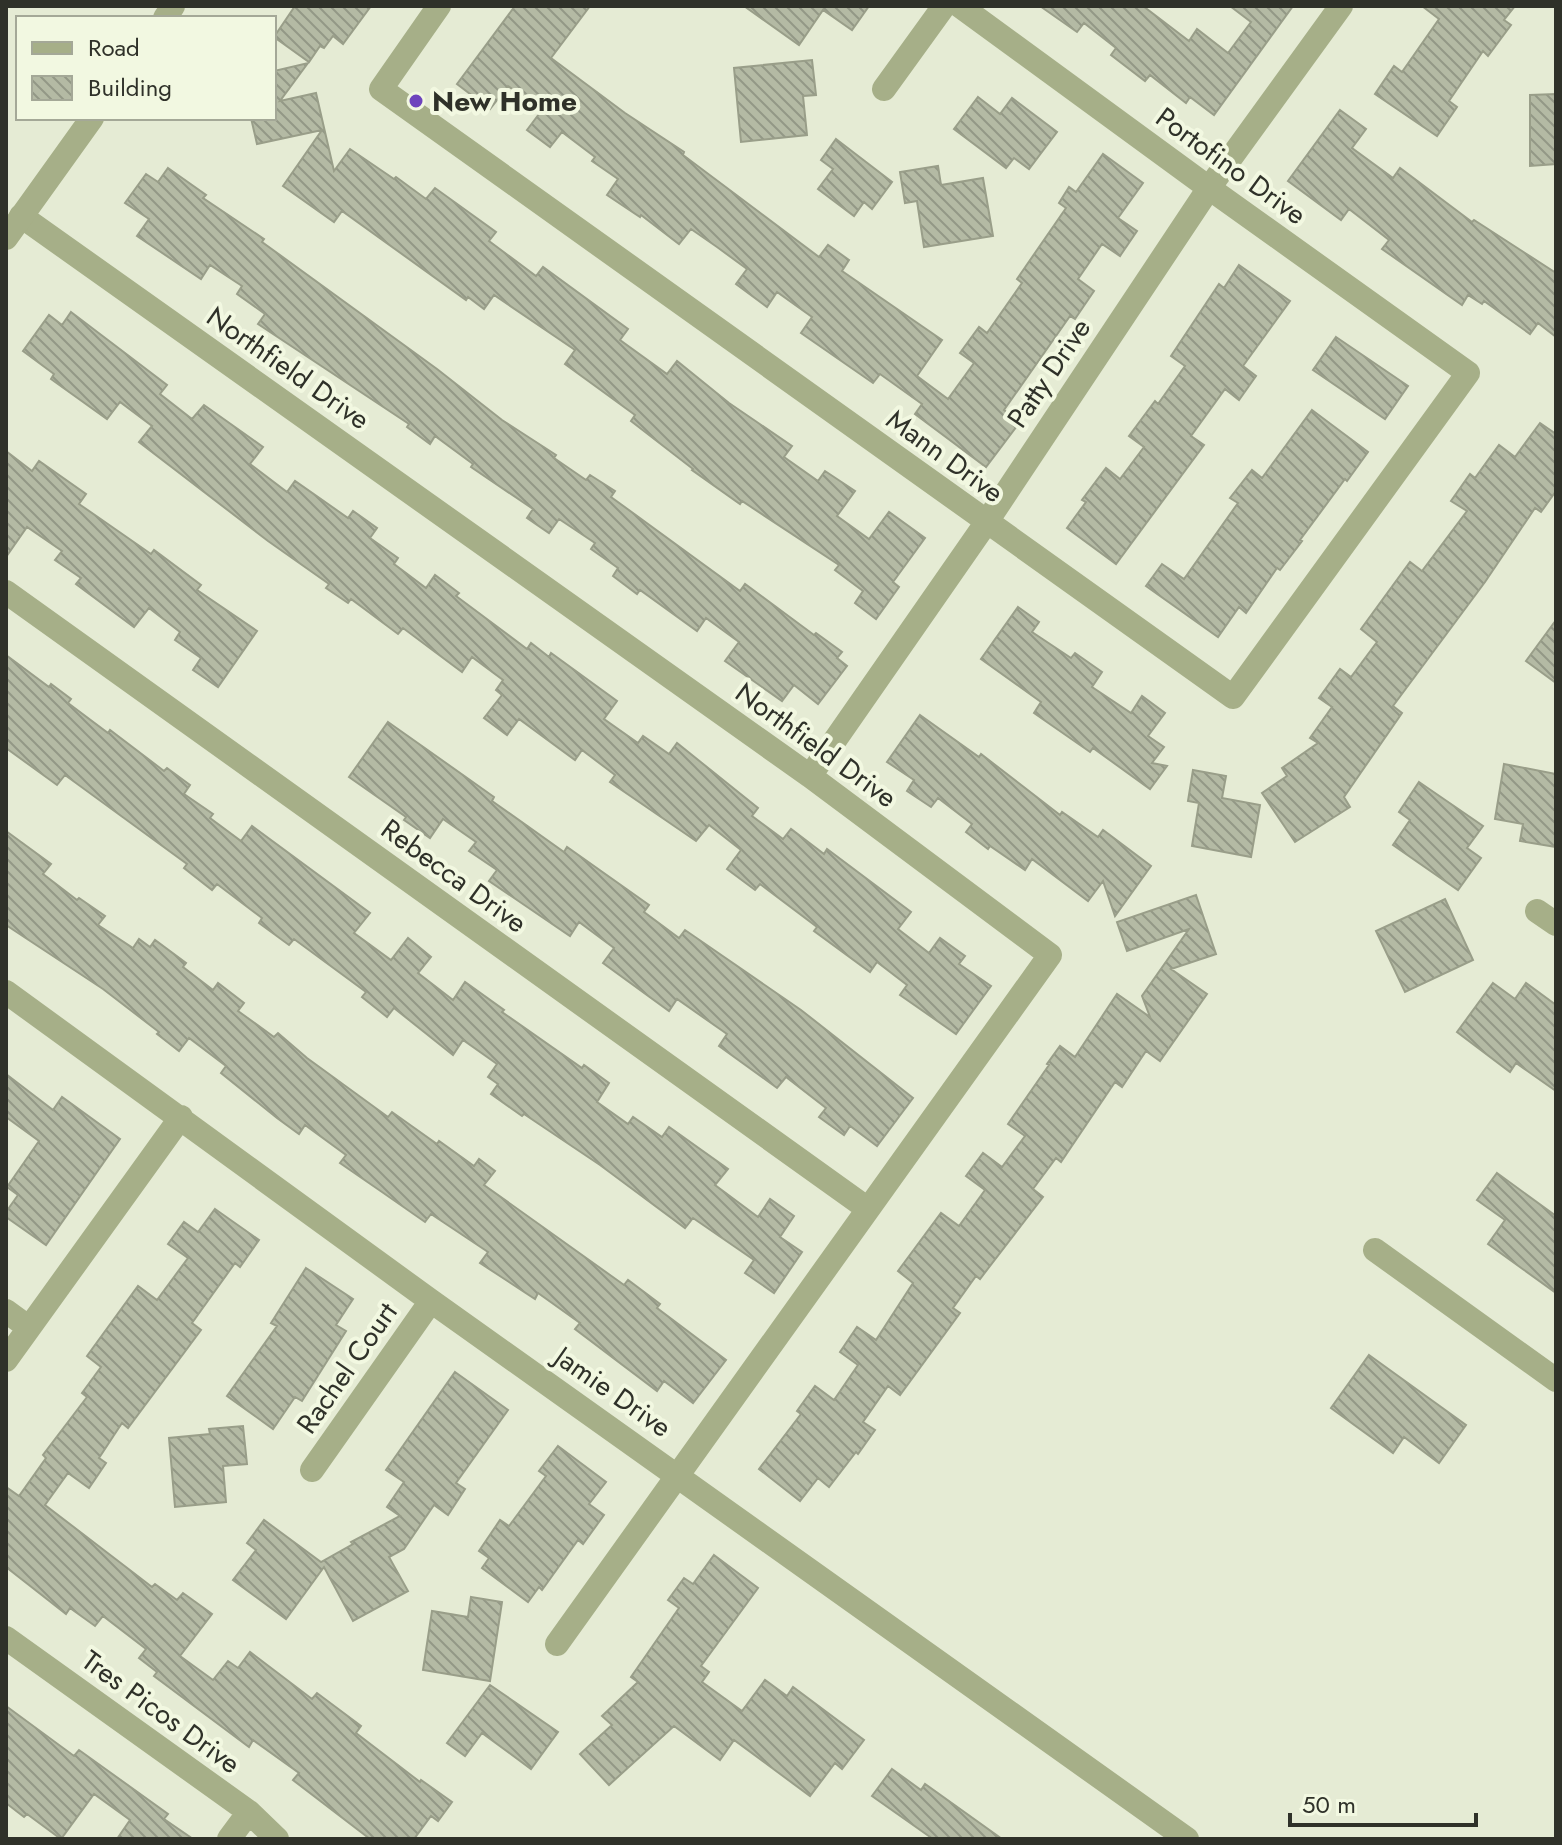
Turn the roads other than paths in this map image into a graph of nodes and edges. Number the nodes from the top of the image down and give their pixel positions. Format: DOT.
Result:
graph roads {
  1 [pos="439,6"];
  2 [pos="944,6"];
  3 [pos="960,6"];
  4 [pos="1341,6"];
  5 [pos="884,89"];
  6 [pos="91,120"];
  7 [pos="1209,188"];
  8 [pos="21,216"];
  9 [pos="6,238"];
  10 [pos="1468,373"];
  11 [pos="986,523"];
  12 [pos="6,592"];
  13 [pos="810,776"];
  14 [pos="6,992"];
  15 [pos="181,1117"];
  16 [pos="868,1209"];
  17 [pos="1375,1250"];
  18 [pos="431,1301"];
  19 [pos="6,1311"];
  20 [pos="28,1327"];
  21 [pos="6,1360"];
  22 [pos="1556,1380"];
  23 [pos="312,1470"];
  24 [pos="678,1475"];
  25 [pos="6,1638"];
  26 [pos="557,1644"];
  27 [pos="249,1812"];
  28 [pos="229,1839"];
  29 [pos="277,1839"];
  30 [pos="1187,1839"];
  1 -- 11 [label="street, Mann Drive"];
  2 -- 5 [label="street"];
  3 -- 7 [label="street, Portofino Drive"];
  4 -- 7 [label="street, Patty Drive"];
  6 -- 8 [label="street"];
  7 -- 10 [label="street, Portofino Drive"];
  7 -- 11 [label="street, Patty Drive"];
  8 -- 9 [label="street"];
  8 -- 13 [label="street, Northfield Drive"];
  10 -- 11 [label="street, Mann Drive"];
  11 -- 13 [label="street, Patty Drive"];
  12 -- 16 [label="street, Rebecca Drive"];
  13 -- 16 [label="street, Northfield Drive"];
  14 -- 15 [label="street, Jamie Drive"];
  15 -- 18 [label="street, Jamie Drive"];
  15 -- 20 [label="street"];
  16 -- 24 [label="street, Northfield Drive"];
  17 -- 22 [label="street"];
  18 -- 23 [label="street, Rachel Court"];
  18 -- 24 [label="street, Jamie Drive"];
  19 -- 20 [label="street"];
  20 -- 21 [label="street"];
  24 -- 26 [label="street, Northfield Drive"];
  24 -- 30 [label="street, Jamie Drive"];
  25 -- 27 [label="street, Tres Picos Drive"];
  27 -- 28 [label="street"];
  27 -- 29 [label="street, Tres Picos Drive"];
}
